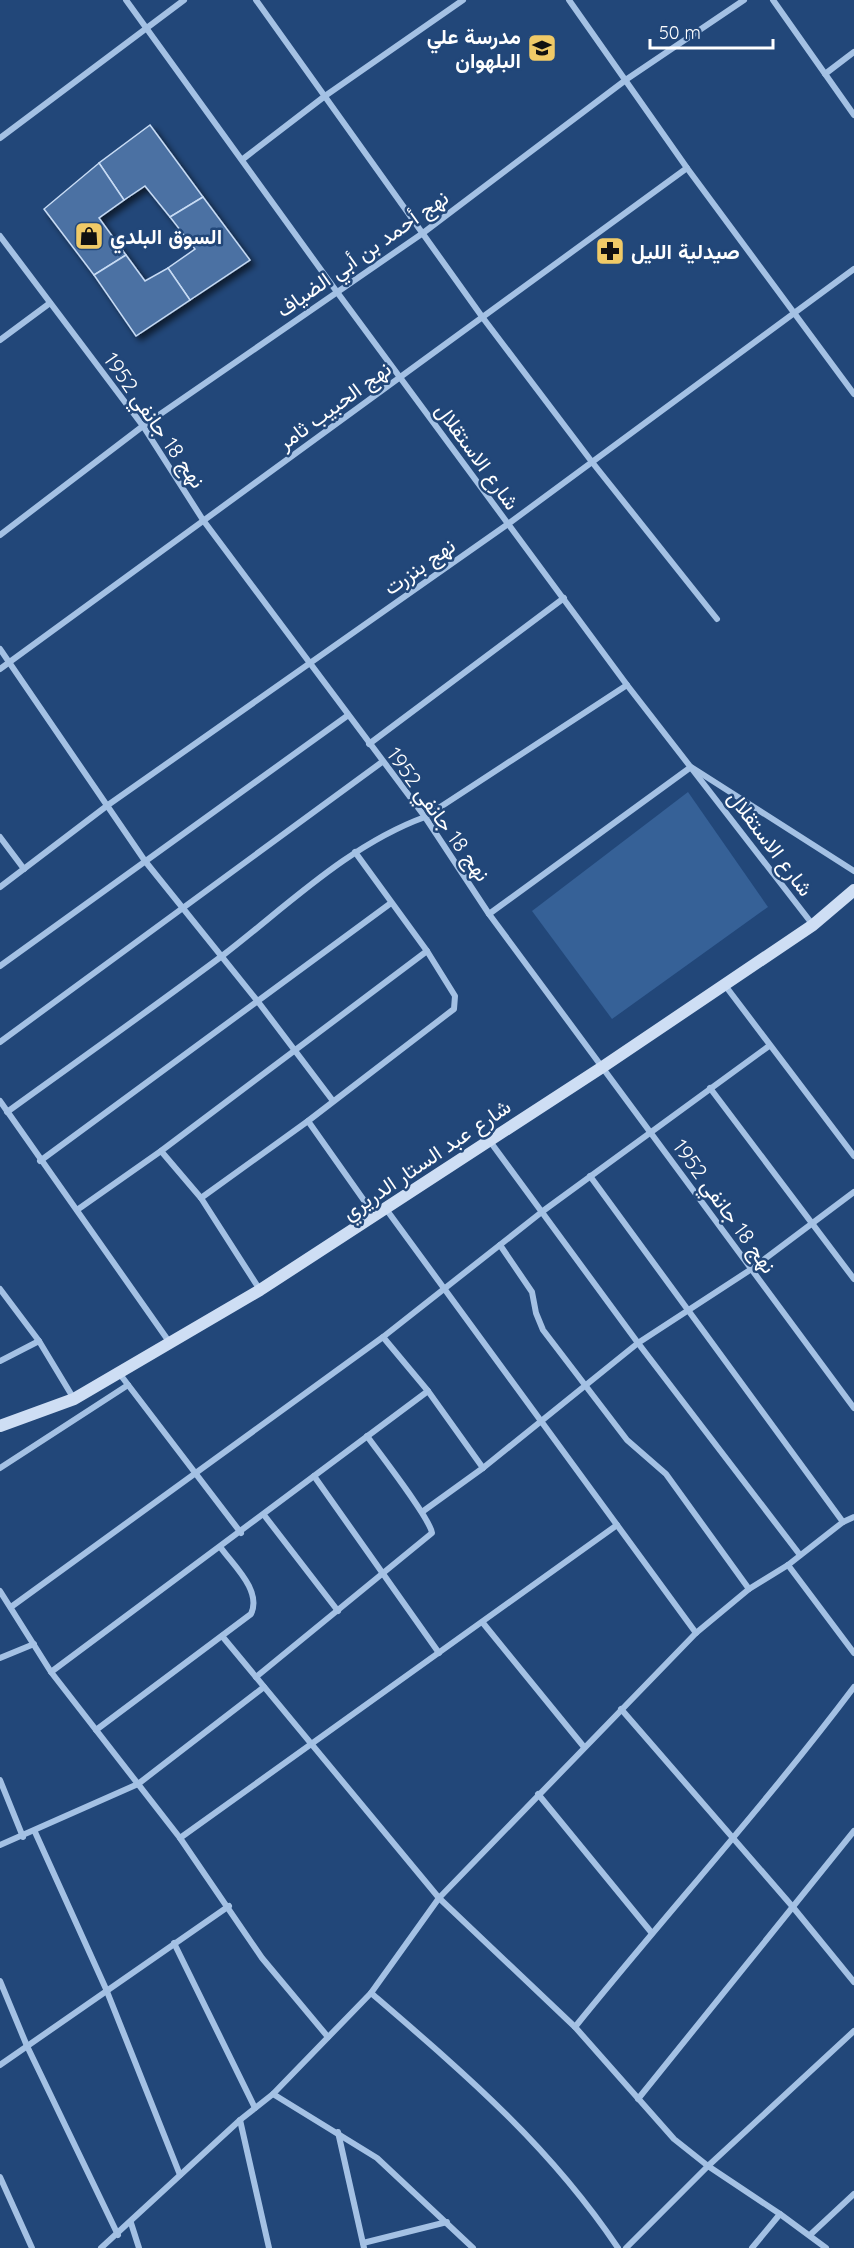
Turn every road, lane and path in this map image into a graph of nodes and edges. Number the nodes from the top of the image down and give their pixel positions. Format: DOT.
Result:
graph roads {
  1 [pos="126,0"];
  2 [pos="184,0"];
  3 [pos="256,0"];
  4 [pos="463,0"];
  5 [pos="569,0"];
  6 [pos="744,0"];
  7 [pos="773,0"];
  8 [pos="146,28"];
  9 [pos="854,52"];
  10 [pos="825,74"];
  11 [pos="627,80"];
  12 [pos="325,96"];
  13 [pos="854,115"];
  14 [pos="0,138"];
  15 [pos="243,159"];
  16 [pos="687,168"];
  17 [pos="423,233"];
  18 [pos="0,236"];
  19 [pos="854,269"];
  20 [pos="337,292"];
  21 [pos="50,303"];
  22 [pos="795,313"];
  23 [pos="483,318"];
  24 [pos="0,340"];
  25 [pos="400,378"];
  26 [pos="854,394"];
  27 [pos="143,426"];
  28 [pos="592,462"];
  29 [pos="203,520"];
  30 [pos="507,524"];
  31 [pos="0,535"];
  32 [pos="564,598"];
  33 [pos="717,619"];
  34 [pos="0,649"];
  35 [pos="10,662"];
  36 [pos="308,664"];
  37 [pos="0,669"];
  38 [pos="627,685"];
  39 [pos="346,716"];
  40 [pos="369,744"];
  41 [pos="382,762"];
  42 [pos="691,767"];
  43 [pos="108,805"];
  44 [pos="425,818"];
  45 [pos="0,837"];
  46 [pos="355,852"];
  47 [pos="145,861"];
  48 [pos="24,869"];
  49 [pos="854,871"];
  50 [pos="0,887"];
  51 [pos="854,890"];
  52 [pos="391,903"];
  53 [pos="184,907"];
  54 [pos="489,914"];
  55 [pos="813,925"];
  56 [pos="427,951"];
  57 [pos="222,956"];
  58 [pos="0,966"];
  59 [pos="724,983"];
  60 [pos="259,1003"];
  61 [pos="0,1042"];
  62 [pos="769,1046"];
  63 [pos="295,1050"];
  64 [pos="604,1066"];
  65 [pos="710,1088"];
  66 [pos="0,1101"];
  67 [pos="333,1101"];
  68 [pos="7,1112"];
  69 [pos="308,1121"];
  70 [pos="651,1133"];
  71 [pos="489,1139"];
  72 [pos="161,1151"];
  73 [pos="854,1156"];
  74 [pos="40,1161"];
  75 [pos="590,1176"];
  76 [pos="854,1192"];
  77 [pos="201,1198"];
  78 [pos="77,1210"];
  79 [pos="543,1211"];
  80 [pos="381,1213"];
  81 [pos="812,1223"];
  82 [pos="500,1245"];
  83 [pos="750,1270"];
  84 [pos="854,1279"];
  85 [pos="0,1288"];
  86 [pos="444,1288"];
  87 [pos="260,1290"];
  88 [pos="688,1310"];
  89 [pos="383,1337"];
  90 [pos="39,1341"];
  91 [pos="638,1343"];
  92 [pos="171,1344"];
  93 [pos="0,1361"];
  94 [pos="119,1373"];
  95 [pos="128,1385"];
  96 [pos="586,1387"];
  97 [pos="428,1390"];
  98 [pos="74,1399"];
  99 [pos="854,1408"];
  100 [pos="540,1421"];
  101 [pos="0,1426"];
  102 [pos="367,1436"];
  103 [pos="0,1468"];
  104 [pos="483,1468"];
  105 [pos="197,1473"];
  106 [pos="314,1476"];
  107 [pos="422,1512"];
  108 [pos="264,1515"];
  109 [pos="854,1517"];
  110 [pos="843,1522"];
  111 [pos="617,1524"];
  112 [pos="241,1533"];
  113 [pos="221,1548"];
  114 [pos="800,1555"];
  115 [pos="788,1564"];
  116 [pos="384,1574"];
  117 [pos="749,1589"];
  118 [pos="0,1591"];
  119 [pos="11,1608"];
  120 [pos="338,1611"];
  121 [pos="483,1623"];
  122 [pos="696,1633"];
  123 [pos="222,1636"];
  124 [pos="34,1644"];
  125 [pos="439,1653"];
  126 [pos="854,1653"];
  127 [pos="0,1658"];
  128 [pos="51,1672"];
  129 [pos="256,1677"];
  130 [pos="264,1687"];
  131 [pos="854,1687"];
  132 [pos="621,1709"];
  133 [pos="96,1730"];
  134 [pos="312,1744"];
  135 [pos="584,1747"];
  136 [pos="0,1780"];
  137 [pos="138,1784"];
  138 [pos="538,1794"];
  139 [pos="854,1831"];
  140 [pos="35,1832"];
  141 [pos="23,1837"];
  142 [pos="732,1837"];
  143 [pos="180,1839"];
  144 [pos="0,1845"];
  145 [pos="439,1898"];
  146 [pos="228,1906"];
  147 [pos="792,1906"];
  148 [pos="651,1932"];
  149 [pos="174,1943"];
  150 [pos="0,1981"];
  151 [pos="854,1982"];
  152 [pos="106,1989"];
  153 [pos="371,1993"];
  154 [pos="575,2027"];
  155 [pos="854,2031"];
  156 [pos="328,2037"];
  157 [pos="27,2046"];
  158 [pos="0,2064"];
  159 [pos="273,2094"];
  160 [pos="638,2099"];
  161 [pos="255,2108"];
  162 [pos="240,2120"];
  163 [pos="338,2132"];
  164 [pos="708,2166"];
  165 [pos="180,2175"];
  166 [pos="0,2177"];
  167 [pos="854,2194"];
  168 [pos="780,2214"];
  169 [pos="447,2222"];
  170 [pos="131,2223"];
  171 [pos="118,2235"];
  172 [pos="810,2235"];
  173 [pos="363,2246"];
  174 [pos="32,2248"];
  175 [pos="101,2248"];
  176 [pos="139,2248"];
  177 [pos="269,2248"];
  178 [pos="472,2248"];
  179 [pos="618,2248"];
  180 [pos="626,2248"];
  181 [pos="752,2248"];
  182 [pos="826,2248"];
  1 -- 8 [label="street, شارع الاستقلال"];
  2 -- 8 [label="street"];
  3 -- 12 [label="street"];
  4 -- 12 [label="street"];
  5 -- 11 [label="street"];
  6 -- 11 [label="street, نهج أحمد بن أبي الضياف"];
  7 -- 10 [label="street"];
  8 -- 14 [label="street"];
  8 -- 15 [label="street, شارع الاستقلال"];
  9 -- 10 [label="street"];
  10 -- 13 [label="street"];
  11 -- 16 [label="street"];
  11 -- 17 [label="street, نهج أحمد بن أبي الضياف"];
  12 -- 15 [label="street"];
  12 -- 17 [label="street"];
  15 -- 20 [label="street, شارع الاستقلال"];
  16 -- 22 [label="street"];
  16 -- 23 [label="street, نهج الحبيب ثامر"];
  17 -- 20 [label="street, نهج أحمد بن أبي الضياف"];
  17 -- 23 [label="street"];
  18 -- 21 [label="street, نهج 18 جانفي 1952"];
  19 -- 22 [label="street, نهج بنزرت"];
  20 -- 25 [label="street, شارع الاستقلال"];
  20 -- 27 [label="street, نهج أحمد بن أبي الضياف"];
  21 -- 24 [label="street"];
  21 -- 27 [label="street, نهج 18 جانفي 1952"];
  22 -- 26 [label="street"];
  22 -- 28 [label="street, نهج بنزرت"];
  23 -- 25 [label="street, نهج الحبيب ثامر"];
  23 -- 28 [label="street"];
  25 -- 29 [label="street, نهج الحبيب ثامر"];
  25 -- 30 [label="street, شارع الاستقلال"];
  27 -- 29 [label="street, نهج 18 جانفي 1952"];
  27 -- 31 [label="street, نهج أحمد بن أبي الضياف"];
  28 -- 30 [label="street, نهج بنزرت"];
  28 -- 33 [label="street"];
  29 -- 35 [label="street, نهج الحبيب ثامر"];
  29 -- 36 [label="street, نهج 18 جانفي 1952"];
  30 -- 32 [label="street, شارع الاستقلال"];
  30 -- 36 [label="street, نهج بنزرت"];
  32 -- 38 [label="street, شارع الاستقلال"];
  32 -- 40 [label="street"];
  34 -- 35 [label="street"];
  35 -- 37 [label="street, نهج الحبيب ثامر"];
  35 -- 43 [label="street"];
  36 -- 39 [label="street, نهج 18 جانفي 1952"];
  36 -- 43 [label="street, نهج بنزرت"];
  38 -- 42 [label="street, شارع الاستقلال"];
  38 -- 44 [label="street"];
  39 -- 40 [label="street, نهج 18 جانفي 1952"];
  39 -- 47 [label="street"];
  40 -- 41 [label="street, نهج 18 جانفي 1952"];
  41 -- 44 [label="street, نهج 18 جانفي 1952"];
  41 -- 53 [label="street"];
  42 -- 49 [label="street"];
  42 -- 54 [label="street"];
  42 -- 55 [label="street, شارع الاستقلال"];
  43 -- 47 [label="street"];
  43 -- 48 [label="street, نهج بنزرت"];
  44 -- 46 [label="street"];
  44 -- 54 [label="street, نهج 18 جانفي 1952"];
  45 -- 48 [label="street"];
  46 -- 52 [label="street"];
  46 -- 57 [label="street"];
  47 -- 53 [label="street"];
  47 -- 58 [label="street"];
  48 -- 50 [label="street, نهج بنزرت"];
  51 -- 55 [label="street, شارع عبد الستار الدريري"];
  52 -- 56 [label="street"];
  52 -- 60 [label="street"];
  53 -- 57 [label="street"];
  53 -- 61 [label="street"];
  54 -- 64 [label="street, نهج 18 جانفي 1952"];
  55 -- 59 [label="street, شارع عبد الستار الدريري"];
  56 -- 63 [label="street"];
  56 -- 67 [label="street"];
  57 -- 60 [label="street"];
  57 -- 68 [label="street"];
  59 -- 62 [label="street"];
  59 -- 64 [label="street, شارع عبد الستار الدريري"];
  60 -- 63 [label="street"];
  60 -- 74 [label="street"];
  62 -- 65 [label="street"];
  62 -- 73 [label="street"];
  63 -- 67 [label="street"];
  63 -- 72 [label="street"];
  64 -- 70 [label="street, نهج 18 جانفي 1952"];
  64 -- 71 [label="street, شارع عبد الستار الدريري"];
  65 -- 70 [label="street"];
  65 -- 81 [label="street"];
  66 -- 68 [label="street"];
  67 -- 69 [label="street"];
  68 -- 74 [label="street"];
  69 -- 77 [label="street"];
  69 -- 80 [label="street"];
  70 -- 75 [label="street"];
  70 -- 83 [label="street, نهج 18 جانفي 1952"];
  71 -- 79 [label="street"];
  71 -- 80 [label="street, شارع عبد الستار الدريري"];
  72 -- 77 [label="street"];
  72 -- 78 [label="street"];
  74 -- 78 [label="street"];
  75 -- 79 [label="street"];
  75 -- 88 [label="street"];
  76 -- 81 [label="street"];
  77 -- 87 [label="street"];
  78 -- 92 [label="street"];
  79 -- 82 [label="street"];
  79 -- 91 [label="street"];
  80 -- 86 [label="street"];
  80 -- 87 [label="street, شارع عبد الستار الدريري"];
  81 -- 83 [label="street"];
  81 -- 84 [label="street"];
  82 -- 86 [label="street"];
  82 -- 96 [label="street"];
  83 -- 88 [label="street"];
  83 -- 99 [label="street, نهج 18 جانفي 1952"];
  85 -- 90 [label="street"];
  86 -- 89 [label="street"];
  86 -- 100 [label="street"];
  87 -- 92 [label="street, شارع عبد الستار الدريري"];
  88 -- 91 [label="street"];
  88 -- 110 [label="street"];
  89 -- 97 [label="street"];
  89 -- 105 [label="street"];
  90 -- 93 [label="street"];
  90 -- 98 [label="street"];
  91 -- 96 [label="street"];
  91 -- 114 [label="street"];
  92 -- 94 [label="street, شارع عبد الستار الدريري"];
  94 -- 95 [label="street"];
  94 -- 98 [label="street, شارع عبد الستار الدريري"];
  95 -- 103 [label="street"];
  95 -- 105 [label="street"];
  96 -- 100 [label="street"];
  96 -- 117 [label="street"];
  97 -- 102 [label="street"];
  97 -- 104 [label="street"];
  98 -- 101 [label="street, شارع عبد الستار الدريري"];
  100 -- 104 [label="street"];
  100 -- 111 [label="street"];
  102 -- 106 [label="street"];
  102 -- 107 [label="street"];
  104 -- 107 [label="street"];
  105 -- 112 [label="street"];
  105 -- 119 [label="street"];
  106 -- 108 [label="street"];
  106 -- 116 [label="street"];
  107 -- 116 [label="street"];
  108 -- 112 [label="street"];
  108 -- 120 [label="street"];
  109 -- 110 [label="street"];
  110 -- 114 [label="street"];
  111 -- 121 [label="street"];
  111 -- 122 [label="street"];
  112 -- 113 [label="street"];
  113 -- 123 [label="street"];
  113 -- 128 [label="street"];
  114 -- 115 [label="street"];
  115 -- 117 [label="street"];
  115 -- 126 [label="street"];
  116 -- 120 [label="street"];
  116 -- 125 [label="street"];
  117 -- 122 [label="street"];
  118 -- 119 [label="street"];
  119 -- 124 [label="street"];
  120 -- 129 [label="street"];
  121 -- 125 [label="street"];
  121 -- 135 [label="street"];
  122 -- 132 [label="street"];
  123 -- 129 [label="street"];
  123 -- 133 [label="street"];
  124 -- 127 [label="street"];
  124 -- 128 [label="street"];
  125 -- 134 [label="street"];
  128 -- 133 [label="street"];
  129 -- 130 [label="street"];
  130 -- 134 [label="street"];
  130 -- 137 [label="street"];
  131 -- 142 [label="street"];
  132 -- 135 [label="street"];
  132 -- 142 [label="street"];
  133 -- 137 [label="street"];
  134 -- 143 [label="street"];
  134 -- 145 [label="street"];
  135 -- 138 [label="street"];
  136 -- 141 [label="street"];
  137 -- 140 [label="street"];
  137 -- 143 [label="street"];
  138 -- 145 [label="street"];
  138 -- 148 [label="street"];
  139 -- 147 [label="street"];
  140 -- 141 [label="street"];
  140 -- 152 [label="street"];
  141 -- 144 [label="street"];
  142 -- 147 [label="street"];
  142 -- 148 [label="street"];
  143 -- 146 [label="street"];
  145 -- 153 [label="street"];
  145 -- 154 [label="street"];
  146 -- 149 [label="street"];
  146 -- 156 [label="street"];
  147 -- 151 [label="street"];
  147 -- 160 [label="street"];
  148 -- 154 [label="street"];
  149 -- 152 [label="street"];
  149 -- 161 [label="street"];
  150 -- 157 [label="street"];
  152 -- 157 [label="street"];
  152 -- 165 [label="street"];
  153 -- 156 [label="street"];
  153 -- 179 [label="street"];
  154 -- 160 [label="street"];
  155 -- 164 [label="street"];
  156 -- 159 [label="street"];
  157 -- 158 [label="street"];
  157 -- 171 [label="street"];
  159 -- 161 [label="street"];
  159 -- 163 [label="street"];
  160 -- 164 [label="street"];
  161 -- 162 [label="street"];
  162 -- 165 [label="street"];
  162 -- 177 [label="street"];
  163 -- 169 [label="street"];
  163 -- 173 [label="street"];
  164 -- 168 [label="street"];
  164 -- 180 [label="street"];
  165 -- 170 [label="street"];
  166 -- 174 [label="street"];
  167 -- 172 [label="street"];
  168 -- 172 [label="street"];
  168 -- 181 [label="street"];
  169 -- 173 [label="street"];
  169 -- 178 [label="street"];
  170 -- 171 [label="street"];
  170 -- 176 [label="street"];
  171 -- 175 [label="street"];
  172 -- 182 [label="street"];
}
